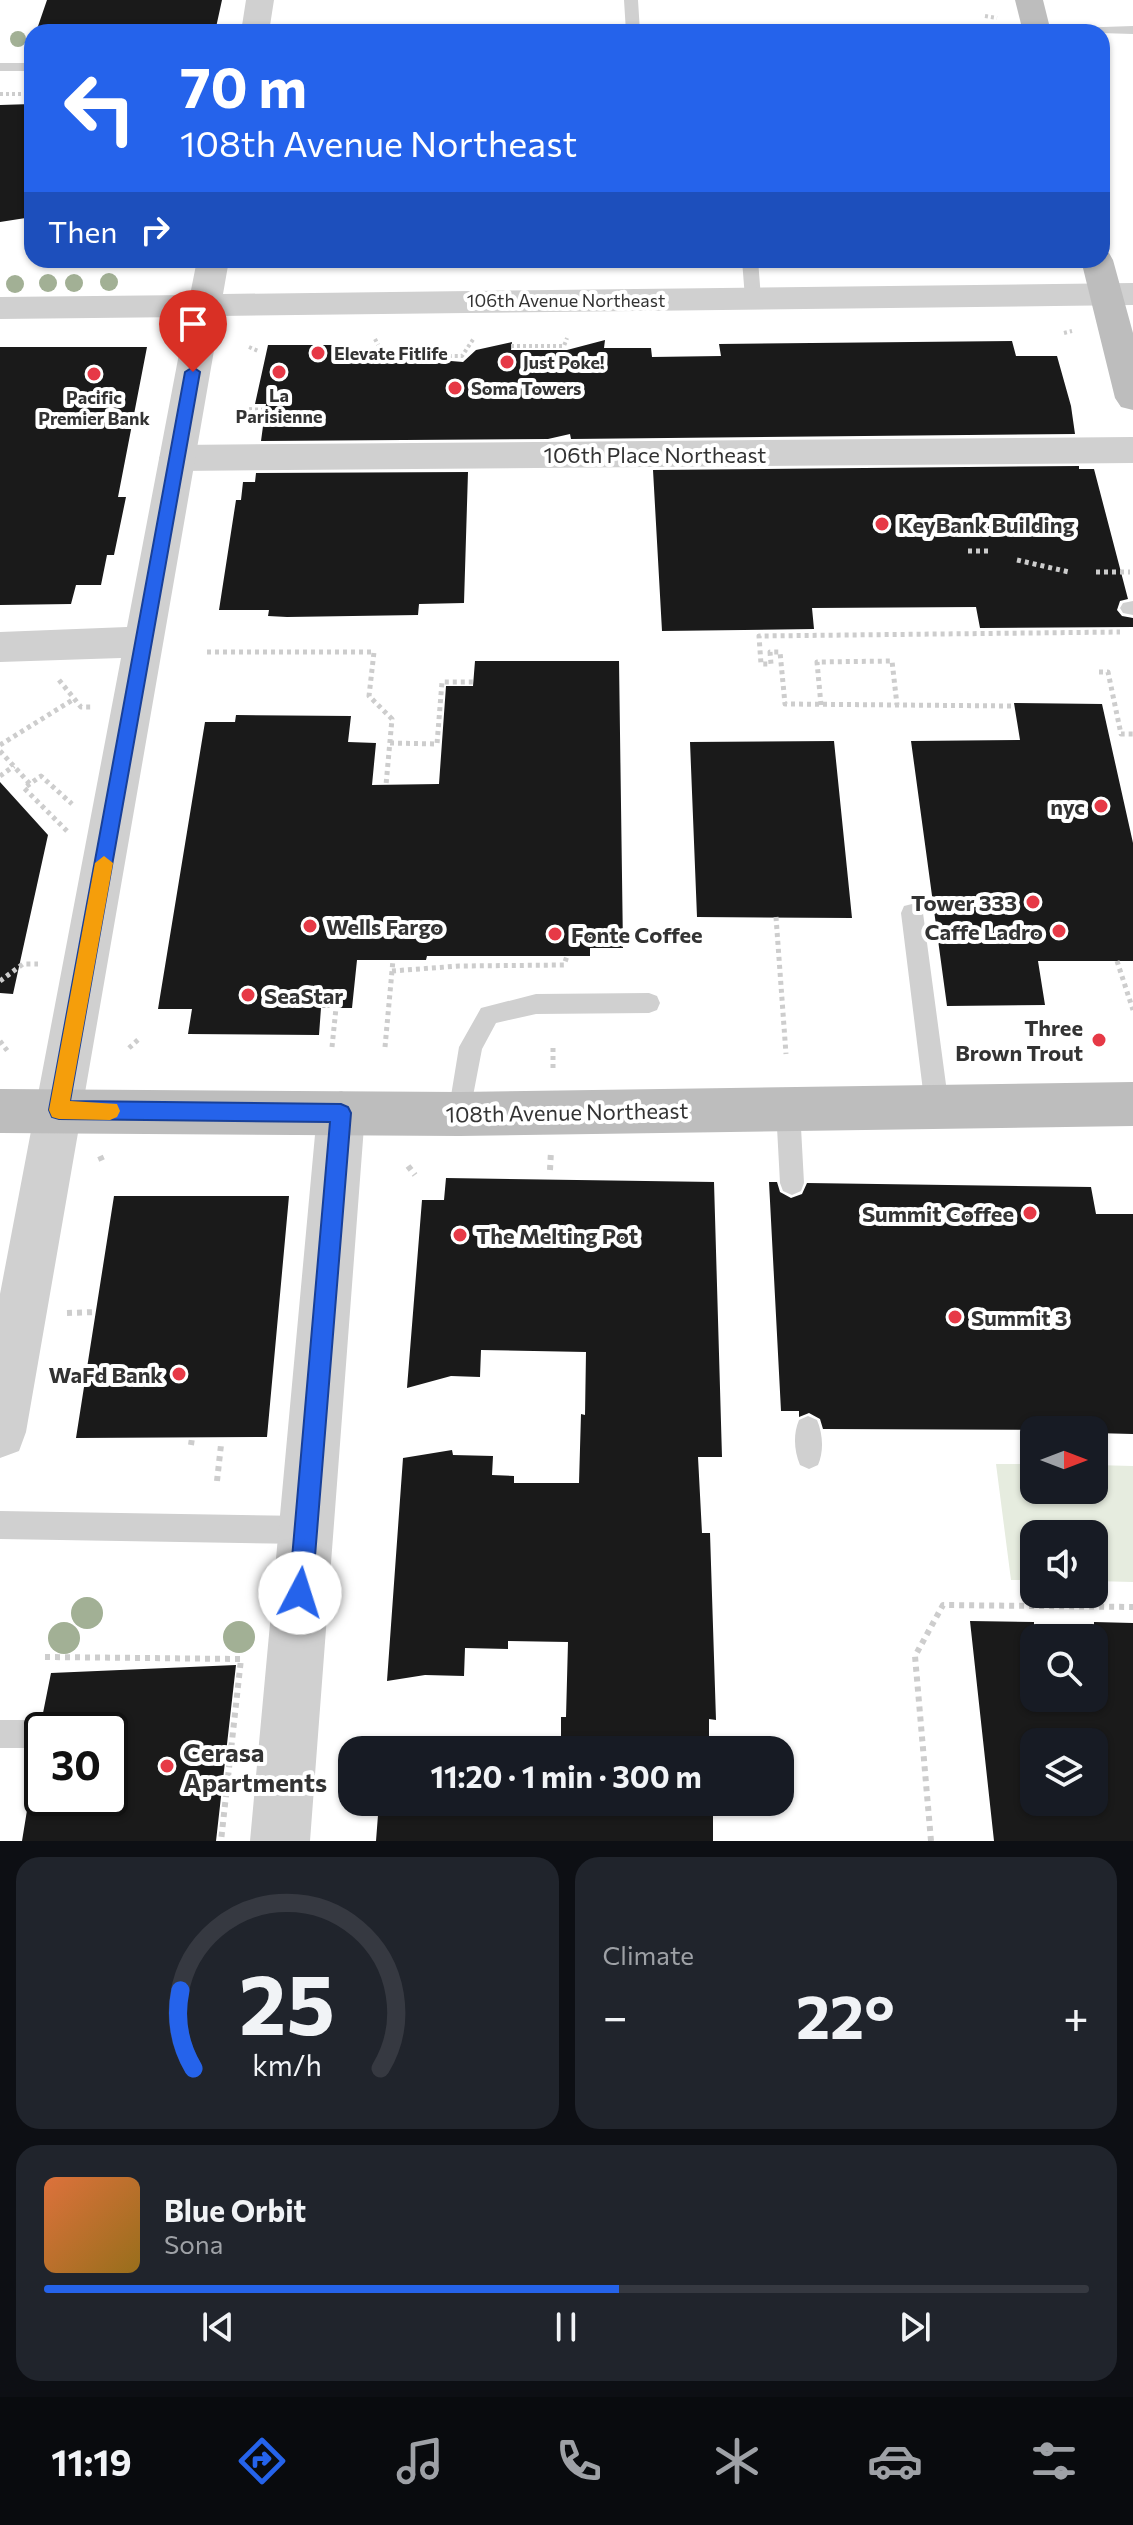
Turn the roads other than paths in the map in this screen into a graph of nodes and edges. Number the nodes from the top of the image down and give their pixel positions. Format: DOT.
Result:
graph roads {
  1 [pos="260,0"];
  2 [pos="631,0"];
  3 [pos="1029,0"];
  4 [pos="256,24"];
  5 [pos="632,24"];
  6 [pos="1035,24"];
  7 [pos="1133,30"];
  8 [pos="1110,31"];
  9 [pos="0,67"];
  10 [pos="24,67"];
  11 [pos="212,268"];
  12 [pos="751,268"];
  13 [pos="1102,268"];
  14 [pos="1120,295"];
  15 [pos="753,298"];
  16 [pos="205,304"];
  17 [pos="0,308"];
  18 [pos="1133,398"];
  19 [pos="1133,450"];
  20 [pos="177,458"];
  21 [pos="144,642"];
  22 [pos="0,647"];
  23 [pos="912,913"];
  24 [pos="649,1003"];
  25 [pos="1133,1104"];
  26 [pos="937,1107"];
  27 [pos="788,1109"];
  28 [pos="59,1110"];
  29 [pos="0,1111"];
  30 [pos="341,1113"];
  31 [pos="460,1114"];
  32 [pos="792,1183"];
  33 [pos="808,1429"];
  34 [pos="0,1432"];
  35 [pos="809,1456"];
  36 [pos="0,1525"];
  37 [pos="306,1530"];
  38 [pos="0,1734"];
  39 [pos="24,1734"];
  40 [pos="280,1841"];
  1 -- 4 [label="street"];
  2 -- 5 [label="lane"];
  3 -- 6 [label="main road"];
  7 -- 8 [label="lane"];
  9 -- 10 [label="lane"];
  11 -- 16 [label="street"];
  12 -- 15 [label="lane"];
  13 -- 14 [label="main road"];
  14 -- 15 [label="street, 106th Avenue Northeast"];
  14 -- 18 [label="main road"];
  15 -- 16 [label="street, 106th Avenue Northeast"];
  16 -- 17 [label="street, 106th Avenue Northeast"];
  16 -- 20 [label="street"];
  19 -- 20 [label="street, 106th Place Northeast"];
  20 -- 21 [label="street"];
  21 -- 22 [label="street"];
  21 -- 28 [label="street"];
  23 -- 26 [label="lane"];
  24 -- 31 [label="lane"];
  25 -- 26 [label="main road, 108th Avenue Northeast"];
  26 -- 27 [label="main road, 108th Avenue Northeast"];
  27 -- 31 [label="main road, 108th Avenue Northeast"];
  27 -- 32 [label="lane"];
  28 -- 29 [label="main road, 108th Avenue Northeast"];
  28 -- 30 [label="main road, 108th Avenue Northeast"];
  28 -- 34 [label="street"];
  30 -- 31 [label="main road, 108th Avenue Northeast"];
  30 -- 37 [label="street"];
  33 -- 35 [label="lane"];
  36 -- 37 [label="lane"];
  37 -- 40 [label="street"];
  38 -- 39 [label="lane"];
}
